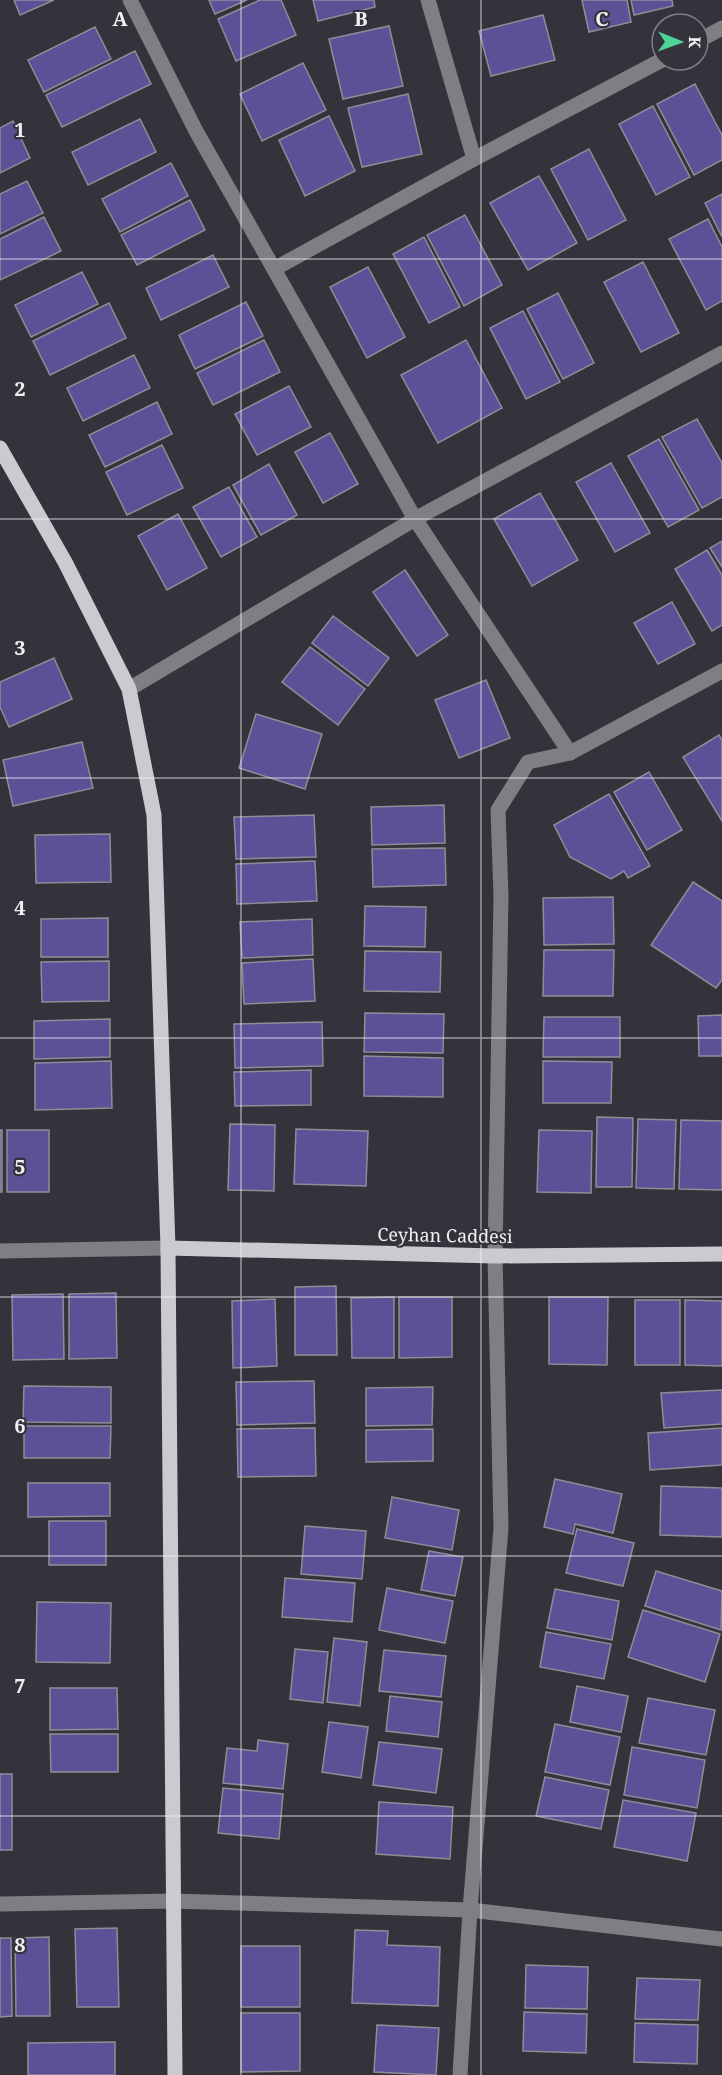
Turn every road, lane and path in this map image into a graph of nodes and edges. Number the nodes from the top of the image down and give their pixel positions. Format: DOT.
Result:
graph roads {
  1 [pos="130,0"];
  2 [pos="428,0"];
  3 [pos="650,66"];
  4 [pos="474,159"];
  5 [pos="273,269"];
  6 [pos="722,353"];
  7 [pos="0,448"];
  8 [pos="415,519"];
  9 [pos="722,671"];
  10 [pos="129,689"];
  11 [pos="570,753"];
  12 [pos="168,1248"];
  13 [pos="0,1251"];
  14 [pos="722,1254"];
  15 [pos="495,1256"];
  16 [pos="173,1901"];
  17 [pos="0,1904"];
  18 [pos="470,1910"];
  19 [pos="722,1939"];
  20 [pos="175,2075"];
  21 [pos="459,2075"];
  1 -- 5 [label="street"];
  2 -- 4 [label="street"];
  3 -- 4 [label="street"];
  4 -- 5 [label="street"];
  5 -- 8 [label="street"];
  6 -- 8 [label="street"];
  7 -- 10 [label="main road"];
  8 -- 10 [label="street"];
  8 -- 11 [label="street"];
  9 -- 11 [label="street"];
  10 -- 12 [label="main road"];
  11 -- 15 [label="street"];
  12 -- 13 [label="street"];
  12 -- 15 [label="main road, Ceyhan Caddesi"];
  12 -- 16 [label="main road"];
  14 -- 15 [label="main road, Ceyhan Caddesi"];
  15 -- 18 [label="street"];
  16 -- 17 [label="street"];
  16 -- 18 [label="street"];
  16 -- 20 [label="main road"];
  18 -- 19 [label="street"];
  18 -- 21 [label="street"];
}
